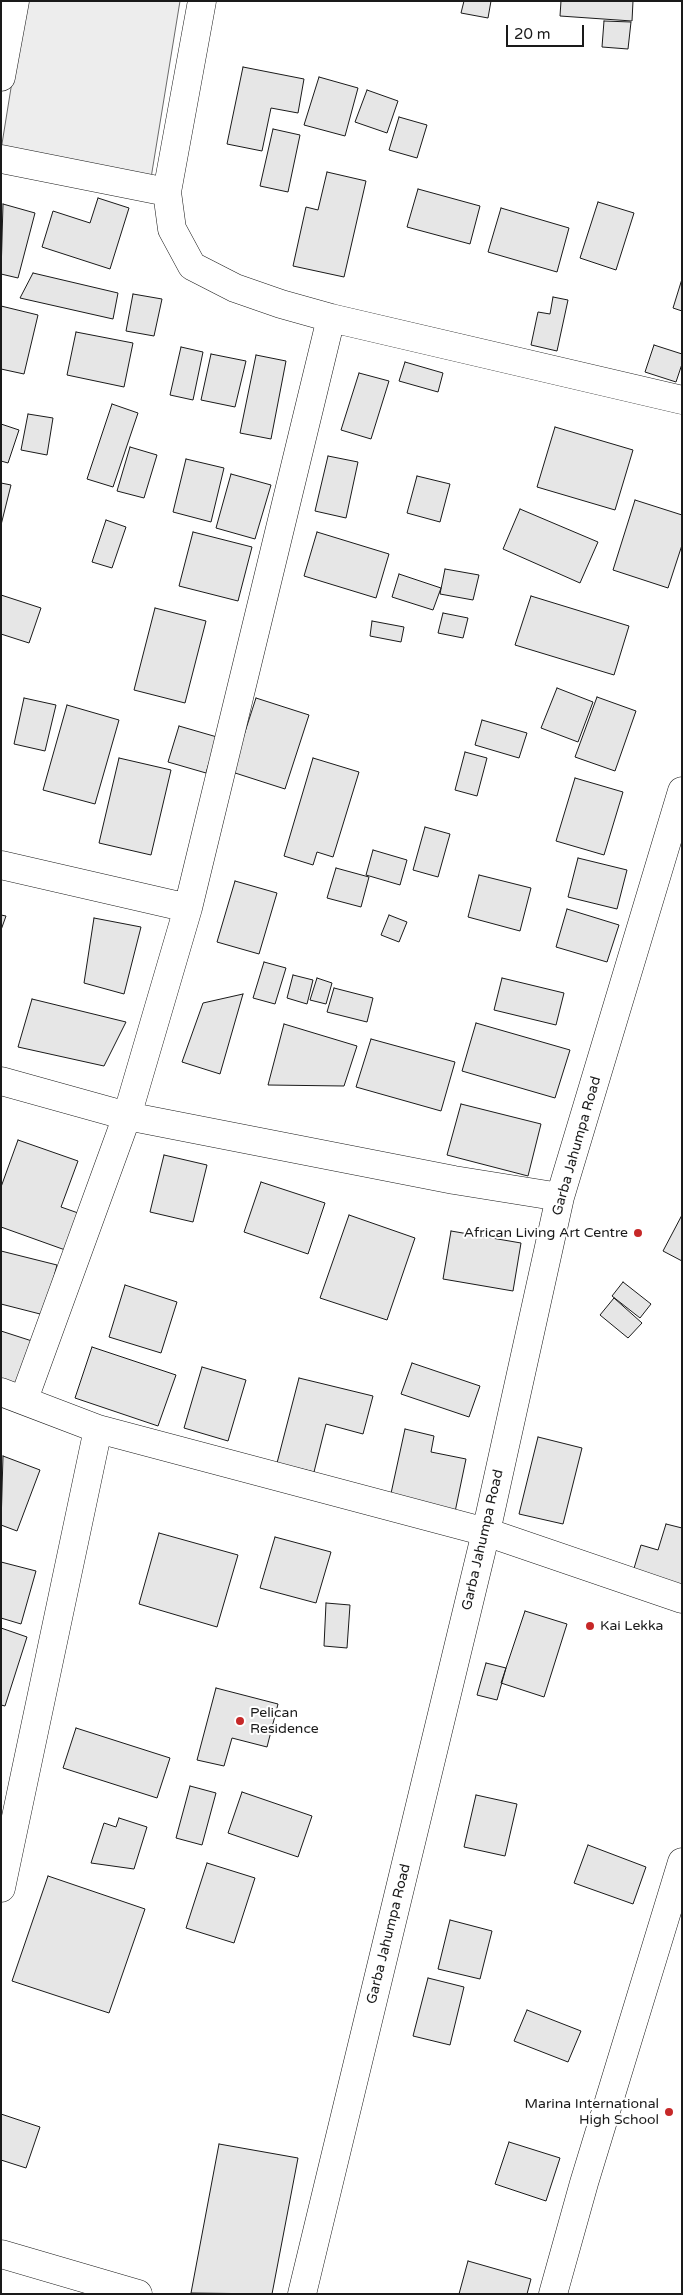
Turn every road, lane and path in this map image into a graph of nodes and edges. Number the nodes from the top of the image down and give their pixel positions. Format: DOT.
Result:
graph roads {
  1 [pos="15,1"];
  2 [pos="202,1"];
  3 [pos="1,77"];
  4 [pos="1,159"];
  5 [pos="167,192"];
  6 [pos="331,318"];
  7 [pos="682,400"];
  8 [pos="682,790"];
  9 [pos="677,825"];
  10 [pos="1,865"];
  11 [pos="188,908"];
  12 [pos="1,1081"];
  13 [pos="127,1116"];
  14 [pos="560,1197"];
  15 [pos="12,1395"];
  16 [pos="98,1429"];
  17 [pos="486,1532"];
  18 [pos="682,1599"];
  19 [pos="682,1862"];
  20 [pos="1,1888"];
  21 [pos="1,2254"];
  22 [pos="138,2294"];
  23 [pos="302,2294"];
  24 [pos="553,2294"];
  1 -- 3 [label="street"];
  2 -- 5 [label="street"];
  4 -- 5 [label="street"];
  5 -- 6 [label="street"];
  6 -- 7 [label="street"];
  6 -- 11 [label="street"];
  8 -- 9 [label="street, Garba Jahumpa Road"];
  9 -- 14 [label="street, Garba Jahumpa Road"];
  10 -- 11 [label="street"];
  11 -- 13 [label="street"];
  12 -- 13 [label="street"];
  13 -- 14 [label="street"];
  13 -- 15 [label="street"];
  14 -- 17 [label="street, Garba Jahumpa Road"];
  15 -- 16 [label="street"];
  16 -- 17 [label="street"];
  16 -- 20 [label="street"];
  17 -- 18 [label="street"];
  17 -- 23 [label="street, Garba Jahumpa Road"];
  19 -- 24 [label="street"];
  21 -- 22 [label="street"];
}
